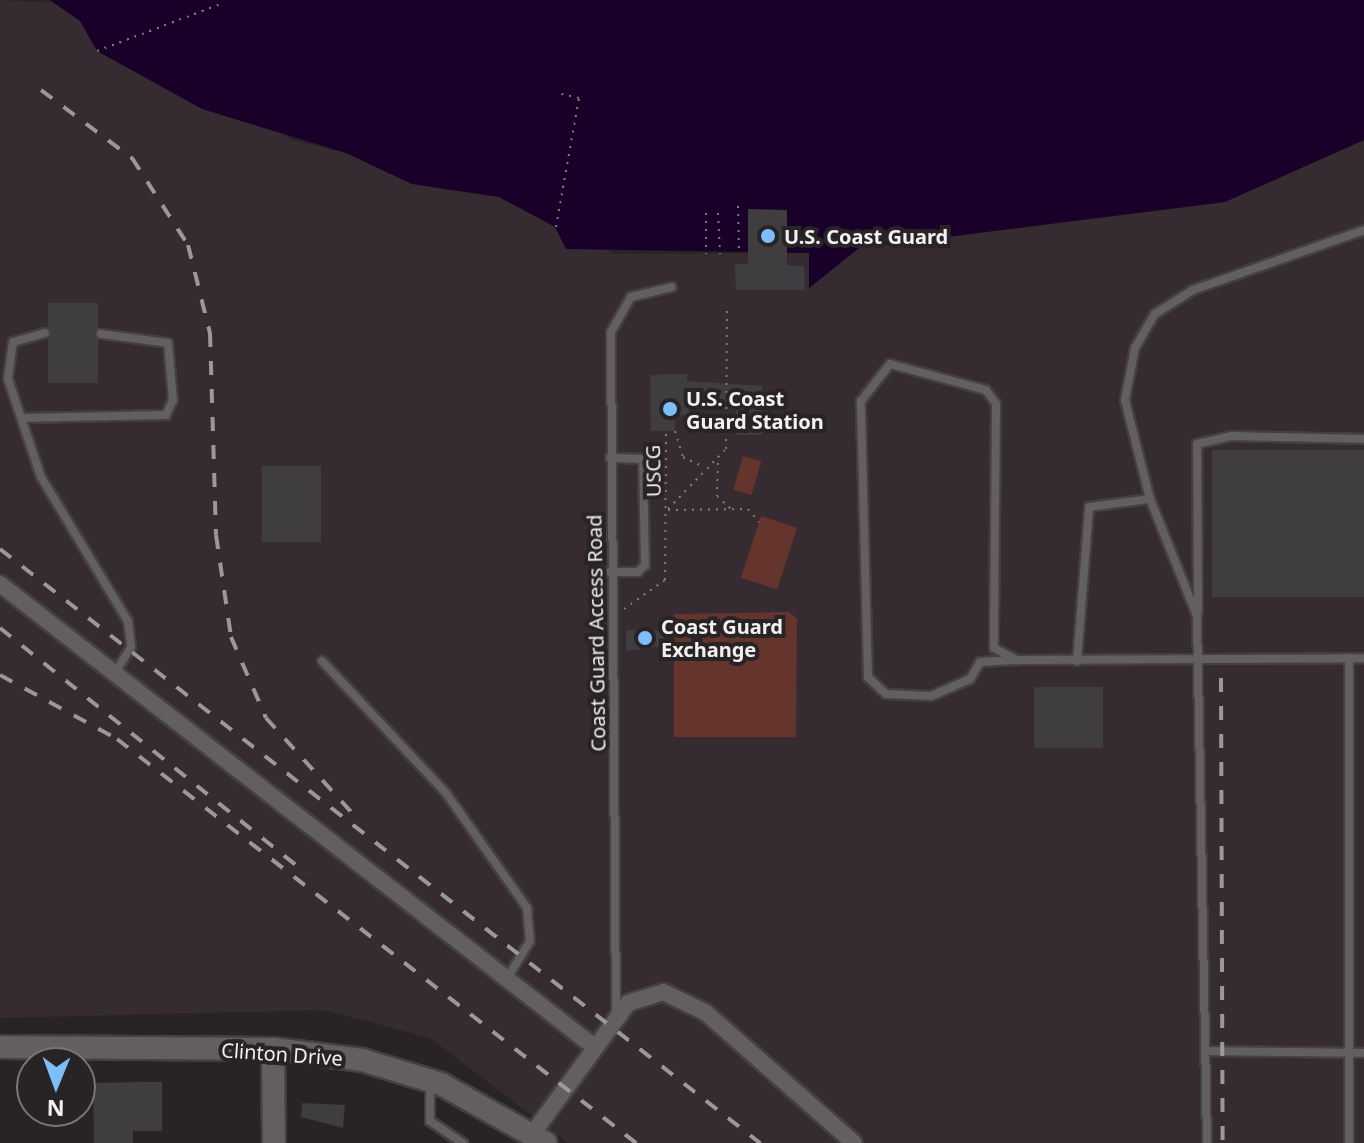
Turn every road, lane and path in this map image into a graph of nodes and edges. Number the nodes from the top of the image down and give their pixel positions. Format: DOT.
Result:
graph roads {
  1 [pos="221,4"];
  2 [pos="97,51"];
  3 [pos="558,93"];
  4 [pos="738,206"];
  5 [pos="706,213"];
  6 [pos="718,213"];
  7 [pos="556,227"];
  8 [pos="1364,230"];
  9 [pos="706,254"];
  10 [pos="720,254"];
  11 [pos="739,254"];
  12 [pos="672,287"];
  13 [pos="727,309"];
  14 [pos="45,333"];
  15 [pos="101,334"];
  16 [pos="22,418"];
  17 [pos="666,431"];
  18 [pos="675,431"];
  19 [pos="1364,439"];
  20 [pos="610,458"];
  21 [pos="717,462"];
  22 [pos="705,468"];
  23 [pos="1150,499"];
  24 [pos="731,509"];
  25 [pos="667,510"];
  26 [pos="759,522"];
  27 [pos="610,572"];
  28 [pos="0,584"];
  29 [pos="621,611"];
  30 [pos="1197,616"];
  31 [pos="1202,657"];
  32 [pos="1349,658"];
  33 [pos="1364,658"];
  34 [pos="1017,660"];
  35 [pos="322,661"];
  36 [pos="1077,661"];
  37 [pos="115,674"];
  38 [pos="505,980"];
  39 [pos="616,1018"];
  40 [pos="593,1046"];
  41 [pos="0,1047"];
  42 [pos="273,1049"];
  43 [pos="1206,1051"];
  44 [pos="1349,1053"];
  45 [pos="1364,1053"];
  46 [pos="430,1081"];
  47 [pos="539,1138"];
  48 [pos="274,1143"];
  49 [pos="463,1143"];
  50 [pos="854,1143"];
  51 [pos="1207,1143"];
  52 [pos="1349,1143"];
  1 -- 2 [label="path"];
  3 -- 7 [label="path"];
  4 -- 11 [label="path"];
  5 -- 9 [label="path"];
  6 -- 10 [label="path"];
  8 -- 23 [label="lane"];
  12 -- 20 [label="lane, Coast Guard Access Road"];
  13 -- 21 [label="path"];
  14 -- 16 [label="lane"];
  15 -- 16 [label="lane"];
  16 -- 37 [label="lane"];
  17 -- 25 [label="path, USCG"];
  18 -- 22 [label="path, USCG"];
  19 -- 30 [label="lane"];
  20 -- 27 [label="lane, Coast Guard Access Road"];
  20 -- 27 [label="lane"];
  21 -- 22 [label="path, USCG"];
  21 -- 24 [label="path"];
  22 -- 25 [label="path, USCG"];
  23 -- 30 [label="lane"];
  23 -- 36 [label="lane"];
  24 -- 25 [label="path, USCG"];
  24 -- 26 [label="path, USCG"];
  25 -- 29 [label="path, USCG"];
  27 -- 39 [label="lane, Coast Guard Access Road"];
  28 -- 37 [label="street"];
  30 -- 31 [label="lane"];
  31 -- 32 [label="lane"];
  31 -- 36 [label="lane"];
  31 -- 43 [label="lane"];
  32 -- 33 [label="lane"];
  32 -- 44 [label="lane"];
  34 -- 34 [label="lane"];
  34 -- 36 [label="lane"];
  35 -- 38 [label="lane"];
  37 -- 38 [label="street"];
  38 -- 40 [label="street"];
  39 -- 40 [label="street"];
  39 -- 50 [label="street"];
  40 -- 47 [label="street"];
  41 -- 42 [label="main road, Clinton Drive"];
  42 -- 46 [label="main road, Clinton Drive"];
  42 -- 48 [label="main road"];
  43 -- 44 [label="lane"];
  43 -- 51 [label="lane"];
  44 -- 45 [label="lane"];
  44 -- 52 [label="lane"];
  46 -- 47 [label="main road, Clinton Drive"];
  46 -- 49 [label="lane"];
}
